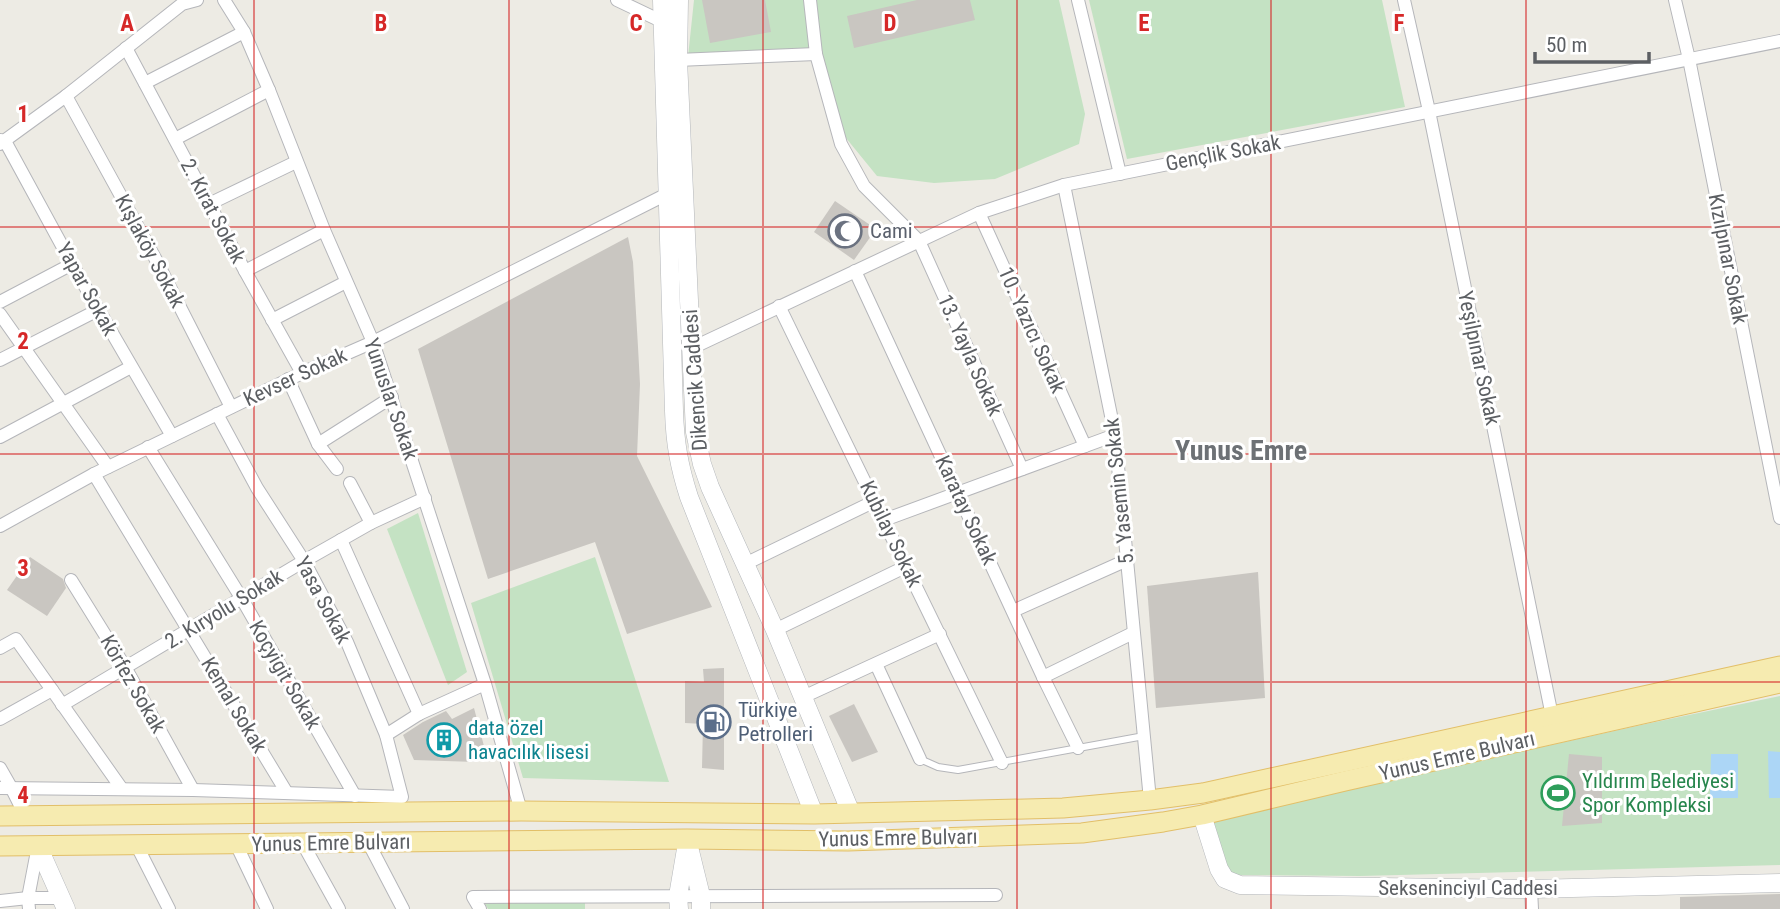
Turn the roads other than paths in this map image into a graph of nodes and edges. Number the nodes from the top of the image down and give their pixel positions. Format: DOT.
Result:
graph roads {
  1 [pos="197,0"];
  2 [pos="225,0"];
  3 [pos="617,0"];
  4 [pos="662,0"];
  5 [pos="679,0"];
  6 [pos="810,0"];
  7 [pos="1078,0"];
  8 [pos="1404,0"];
  9 [pos="1675,0"];
  10 [pos="178,2"];
  11 [pos="662,21"];
  12 [pos="244,32"];
  13 [pos="1780,41"];
  14 [pos="125,48"];
  15 [pos="816,54"];
  16 [pos="1689,59"];
  17 [pos="678,61"];
  18 [pos="145,83"];
  19 [pos="269,90"];
  20 [pos="66,96"];
  21 [pos="1429,111"];
  22 [pos="175,139"];
  23 [pos="2,142"];
  24 [pos="296,162"];
  25 [pos="1120,174"];
  26 [pos="1064,185"];
  27 [pos="667,194"];
  28 [pos="209,204"];
  29 [pos="979,213"];
  30 [pos="324,230"];
  31 [pos="919,241"];
  32 [pos="72,264"];
  33 [pos="245,271"];
  34 [pos="856,271"];
  35 [pos="346,282"];
  36 [pos="0,302"];
  37 [pos="779,306"];
  38 [pos="98,310"];
  39 [pos="0,314"];
  40 [pos="272,320"];
  41 [pos="373,342"];
  42 [pos="25,348"];
  43 [pos="692,348"];
  44 [pos="0,360"];
  45 [pos="131,367"];
  46 [pos="302,373"];
  47 [pos="288,379"];
  48 [pos="392,397"];
  49 [pos="64,403"];
  50 [pos="231,407"];
  51 [pos="217,414"];
  52 [pos="1115,435"];
  53 [pos="172,436"];
  54 [pos="0,437"];
  55 [pos="318,444"];
  56 [pos="1085,446"];
  57 [pos="148,447"];
  58 [pos="108,467"];
  59 [pos="337,469"];
  60 [pos="1022,469"];
  61 [pos="94,474"];
  62 [pos="350,483"];
  63 [pos="958,493"];
  64 [pos="425,498"];
  65 [pos="875,501"];
  66 [pos="1780,518"];
  67 [pos="884,520"];
  68 [pos="371,523"];
  69 [pos="0,526"];
  70 [pos="341,540"];
  71 [pos="1127,560"];
  72 [pos="304,561"];
  73 [pos="745,564"];
  74 [pos="907,566"];
  75 [pos="71,580"];
  76 [pos="242,599"];
  77 [pos="1013,611"];
  78 [pos="189,630"];
  79 [pos="775,630"];
  80 [pos="1133,633"];
  81 [pos="940,634"];
  82 [pos="0,648"];
  83 [pos="876,664"];
  84 [pos="1780,666"];
  85 [pos="125,667"];
  86 [pos="1043,677"];
  87 [pos="1780,683"];
  88 [pos="485,684"];
  89 [pos="52,691"];
  90 [pos="803,697"];
  91 [pos="62,705"];
  92 [pos="419,714"];
  93 [pos="1552,716"];
  94 [pos="0,719"];
  95 [pos="386,735"];
  96 [pos="1144,736"];
  97 [pos="1077,748"];
  98 [pos="920,759"];
  99 [pos="1002,762"];
  100 [pos="0,768"];
  101 [pos="6,788"];
  102 [pos="122,789"];
  103 [pos="193,790"];
  104 [pos="286,793"];
  105 [pos="355,796"];
  106 [pos="1150,800"];
  107 [pos="521,811"];
  108 [pos="851,813"];
  109 [pos="688,814"];
  110 [pos="814,814"];
  111 [pos="1202,814"];
  112 [pos="0,816"];
  113 [pos="26,817"];
  114 [pos="688,839"];
  115 [pos="368,842"];
  116 [pos="136,844"];
  117 [pos="236,844"];
  118 [pos="303,844"];
  119 [pos="0,845"];
  120 [pos="38,846"];
  121 [pos="1780,883"];
  122 [pos="1531,889"];
  123 [pos="996,895"];
  124 [pos="0,901"];
  125 [pos="880,902"];
  126 [pos="28,903"];
  127 [pos="590,903"];
  128 [pos="679,903"];
  129 [pos="701,903"];
  130 [pos="63,904"];
  131 [pos="169,909"];
  132 [pos="267,909"];
  133 [pos="339,909"];
  134 [pos="403,909"];
  135 [pos="480,909"];
  136 [pos="1532,909"];
  1 -- 10 [label="street"];
  2 -- 12 [label="street, Yunuslar Sokak"];
  3 -- 11 [label="street"];
  4 -- 11 [label="main road, Dikencik Caddesi"];
  5 -- 17 [label="main road, Dikencik Caddesi"];
  6 -- 15 [label="street"];
  7 -- 25 [label="street"];
  8 -- 21 [label="street, Yeşilpınar Sokak"];
  9 -- 16 [label="street, Kızılpınar Sokak"];
  10 -- 14 [label="street"];
  11 -- 27 [label="main road, Dikencik Caddesi"];
  12 -- 18 [label="street"];
  12 -- 19 [label="street, Yunuslar Sokak"];
  13 -- 16 [label="street, Gençlik Sokak"];
  14 -- 18 [label="street, 2. Kırat Sokak"];
  14 -- 20 [label="street"];
  15 -- 17 [label="street"];
  15 -- 31 [label="street"];
  16 -- 21 [label="street, Gençlik Sokak"];
  16 -- 66 [label="street, Kızılpınar Sokak"];
  17 -- 43 [label="main road, Dikencik Caddesi"];
  18 -- 22 [label="street, 2. Kırat Sokak"];
  19 -- 22 [label="street"];
  19 -- 24 [label="street, Yunuslar Sokak"];
  20 -- 23 [label="street"];
  20 -- 50 [label="street, Kışlaköy Sokak"];
  21 -- 25 [label="street, Gençlik Sokak"];
  21 -- 93 [label="street, Yeşilpınar Sokak"];
  22 -- 28 [label="street, 2. Kırat Sokak"];
  23 -- 32 [label="street, Yapar Sokak"];
  24 -- 28 [label="street"];
  24 -- 30 [label="street, Yunuslar Sokak"];
  25 -- 26 [label="street, Gençlik Sokak"];
  26 -- 29 [label="street, Gençlik Sokak"];
  26 -- 52 [label="street, 5. Yasemin Sokak"];
  27 -- 41 [label="street, Kevser Sokak"];
  27 -- 110 [label="main road, Dikencik Caddesi"];
  28 -- 33 [label="street, 2. Kırat Sokak"];
  29 -- 31 [label="street, Gençlik Sokak"];
  29 -- 56 [label="street, 10. Yazıcı Sokak"];
  30 -- 33 [label="street"];
  30 -- 35 [label="street, Yunuslar Sokak"];
  31 -- 34 [label="street, Gençlik Sokak"];
  31 -- 60 [label="street, 13. Yayla Sokak"];
  32 -- 36 [label="street"];
  32 -- 38 [label="street, Yapar Sokak"];
  33 -- 40 [label="street, 2. Kırat Sokak"];
  34 -- 37 [label="street, Gençlik Sokak"];
  34 -- 63 [label="street, Karatay Sokak"];
  35 -- 40 [label="street"];
  35 -- 41 [label="street, Yunuslar Sokak"];
  37 -- 43 [label="street, Gençlik Sokak"];
  37 -- 65 [label="street, Kubilay Sokak"];
  38 -- 42 [label="street"];
  38 -- 45 [label="street, Yapar Sokak"];
  39 -- 42 [label="street"];
  40 -- 46 [label="street, 2. Kırat Sokak"];
  41 -- 46 [label="street, Kevser Sokak"];
  41 -- 48 [label="street, Yunuslar Sokak"];
  42 -- 44 [label="street"];
  42 -- 49 [label="street"];
  43 -- 73 [label="main road, Dikencik Caddesi"];
  45 -- 49 [label="street"];
  45 -- 53 [label="street, Yapar Sokak"];
  46 -- 47 [label="street, Kevser Sokak"];
  47 -- 50 [label="street, Kevser Sokak"];
  47 -- 55 [label="street"];
  48 -- 55 [label="street"];
  48 -- 64 [label="street, Yunuslar Sokak"];
  49 -- 54 [label="street"];
  49 -- 58 [label="street"];
  50 -- 51 [label="street, Kevser Sokak"];
  51 -- 53 [label="street, Kevser Sokak"];
  51 -- 72 [label="street, Yasa Sokak"];
  52 -- 56 [label="street"];
  52 -- 71 [label="street, 5. Yasemin Sokak"];
  53 -- 57 [label="street, Kevser Sokak"];
  55 -- 59 [label="street"];
  56 -- 60 [label="street"];
  57 -- 58 [label="street, Kevser Sokak"];
  57 -- 76 [label="street, Koçyigit Sokak"];
  58 -- 61 [label="street, Kevser Sokak"];
  60 -- 63 [label="street"];
  61 -- 69 [label="street, Kevser Sokak"];
  61 -- 78 [label="street, Kemal Sokak"];
  62 -- 68 [label="street"];
  63 -- 67 [label="street"];
  63 -- 77 [label="street, Karatay Sokak"];
  64 -- 68 [label="street, 2. Kıryolu Sokak"];
  64 -- 88 [label="street, Yunuslar Sokak"];
  65 -- 67 [label="street, Kubilay Sokak"];
  65 -- 73 [label="street"];
  67 -- 74 [label="street, Kubilay Sokak"];
  68 -- 70 [label="street, 2. Kıryolu Sokak"];
  70 -- 72 [label="street, 2. Kıryolu Sokak"];
  70 -- 92 [label="street"];
  71 -- 77 [label="street"];
  71 -- 80 [label="street, 5. Yasemin Sokak"];
  72 -- 76 [label="street, 2. Kıryolu Sokak"];
  72 -- 95 [label="street, Yasa Sokak"];
  73 -- 79 [label="main road, Dikencik Caddesi"];
  74 -- 79 [label="street"];
  74 -- 81 [label="street, Kubilay Sokak"];
  75 -- 85 [label="street, Körfez Sokak"];
  76 -- 78 [label="street, 2. Kıryolu Sokak"];
  76 -- 105 [label="street, Koçyigit Sokak"];
  77 -- 86 [label="street, Karatay Sokak"];
  78 -- 85 [label="street, 2. Kıryolu Sokak"];
  78 -- 104 [label="street, Kemal Sokak"];
  79 -- 90 [label="main road, Dikencik Caddesi"];
  80 -- 86 [label="street"];
  80 -- 96 [label="street, 5. Yasemin Sokak"];
  81 -- 83 [label="street"];
  81 -- 99 [label="street, Kubilay Sokak"];
  82 -- 89 [label="street"];
  83 -- 90 [label="street"];
  83 -- 98 [label="street"];
  84 -- 93 [label="main road, Yunus Emre Bulvarı"];
  85 -- 91 [label="street, 2. Kıryolu Sokak"];
  85 -- 103 [label="street, Körfez Sokak"];
  86 -- 97 [label="street, Karatay Sokak"];
  87 -- 111 [label="main road, Yunus Emre Bulvarı"];
  88 -- 92 [label="street"];
  88 -- 107 [label="street, Yunuslar Sokak"];
  89 -- 91 [label="street"];
  89 -- 94 [label="street"];
  90 -- 108 [label="main road, Dikencik Caddesi"];
  91 -- 102 [label="street"];
  92 -- 95 [label="street"];
  93 -- 106 [label="main road, Yunus Emre Bulvarı"];
  95 -- 105 [label="street, Yasa Sokak"];
  96 -- 97 [label="lane"];
  96 -- 106 [label="street, 5. Yasemin Sokak"];
  97 -- 99 [label="lane"];
  98 -- 99 [label="lane"];
  100 -- 101 [label="street"];
  101 -- 102 [label="street"];
  101 -- 113 [label="street"];
  102 -- 103 [label="street"];
  103 -- 104 [label="street"];
  104 -- 105 [label="street"];
  106 -- 108 [label="main road, Yunus Emre Bulvarı"];
  107 -- 109 [label="main road, Yunus Emre Bulvarı"];
  107 -- 113 [label="main road, Yunus Emre Bulvarı"];
  108 -- 110 [label="main road, Yunus Emre Bulvarı"];
  109 -- 110 [label="main road, Yunus Emre Bulvarı"];
  109 -- 114 [label="main road"];
  111 -- 114 [label="main road, Yunus Emre Bulvarı"];
  111 -- 122 [label="main road, Sekseninciyıl Caddesi"];
  112 -- 113 [label="main road, Yunus Emre Bulvarı"];
  113 -- 120 [label="main road"];
  114 -- 115 [label="main road, Yunus Emre Bulvarı"];
  114 -- 128 [label="main road"];
  114 -- 129 [label="main road"];
  115 -- 118 [label="main road, Yunus Emre Bulvarı"];
  115 -- 134 [label="street"];
  116 -- 117 [label="main road, Yunus Emre Bulvarı"];
  116 -- 120 [label="main road, Yunus Emre Bulvarı"];
  116 -- 131 [label="street"];
  117 -- 118 [label="main road, Yunus Emre Bulvarı"];
  117 -- 132 [label="street"];
  118 -- 133 [label="street"];
  119 -- 120 [label="main road, Yunus Emre Bulvarı"];
  120 -- 126 [label="street"];
  120 -- 130 [label="main road"];
  121 -- 122 [label="main road, Sekseninciyıl Caddesi"];
  122 -- 136 [label="street"];
  123 -- 125 [label="street"];
  124 -- 126 [label="street"];
  125 -- 129 [label="street"];
  126 -- 130 [label="street"];
  127 -- 128 [label="street"];
  127 -- 135 [label="street"];
  128 -- 129 [label="street"];
}
